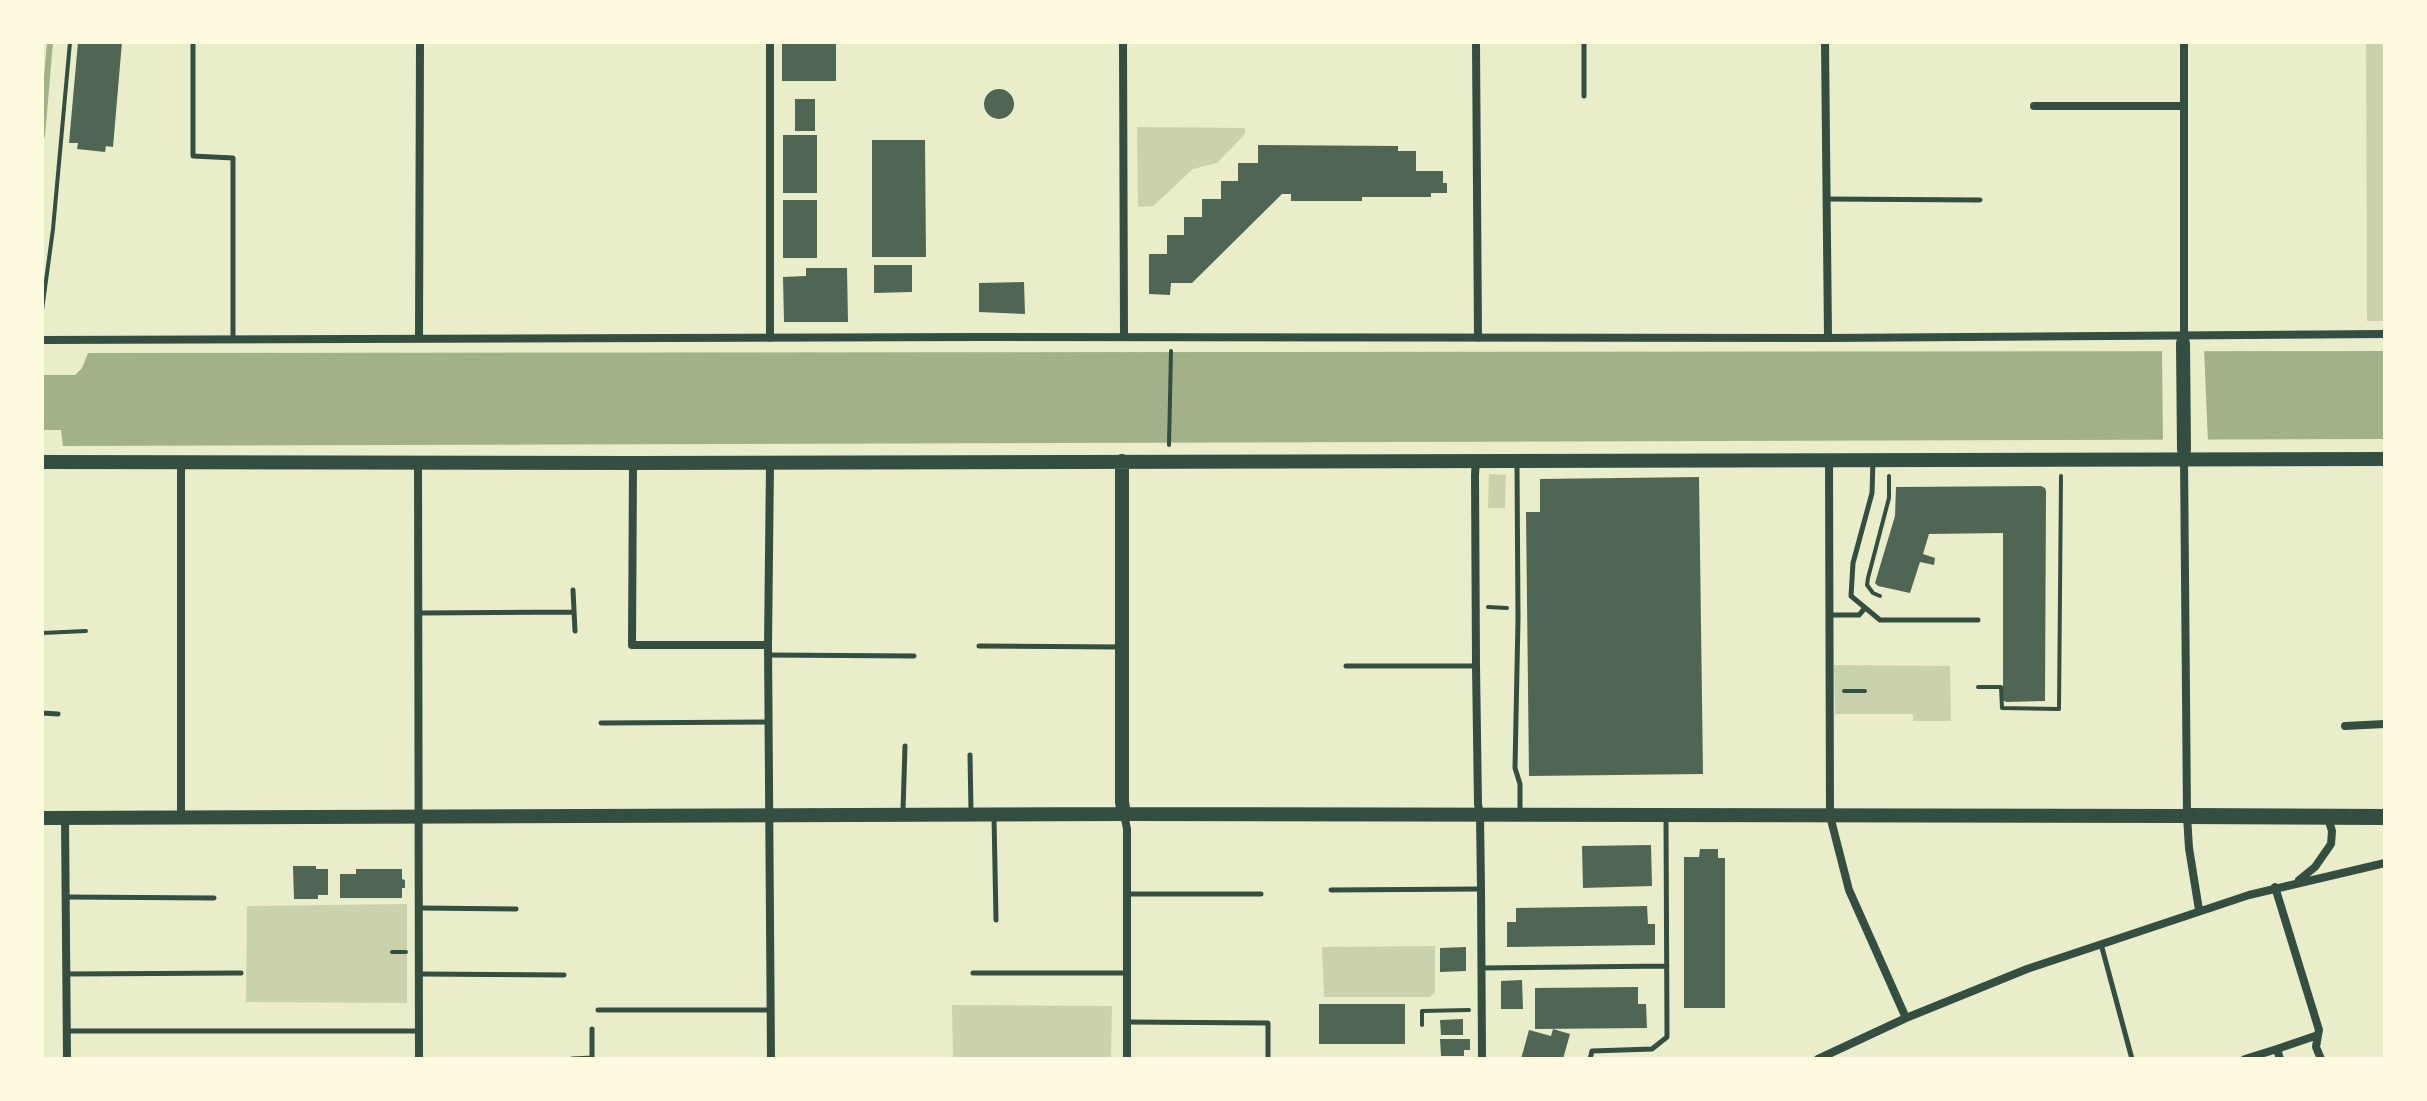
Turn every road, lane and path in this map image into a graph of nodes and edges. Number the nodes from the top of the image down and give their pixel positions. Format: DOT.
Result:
graph roads {
  1 [pos="70,42"];
  2 [pos="193,42"];
  3 [pos="420,42"];
  4 [pos="770,42"];
  5 [pos="1123,42"];
  6 [pos="1476,42"];
  7 [pos="1584,42"];
  8 [pos="1825,42"];
  9 [pos="2184,42"];
  10 [pos="1584,96"];
  11 [pos="2034,106"];
  12 [pos="2184,106"];
  13 [pos="1827,199"];
  14 [pos="1980,200"];
  15 [pos="42,310"];
  16 [pos="2385,334"];
  17 [pos="1124,337"];
  18 [pos="419,338"];
  19 [pos="770,338"];
  20 [pos="1478,338"];
  21 [pos="1828,338"];
  22 [pos="233,339"];
  23 [pos="2184,339"];
  24 [pos="42,340"];
  25 [pos="1171,345"];
  26 [pos="1170,445"];
  27 [pos="2184,454"];
  28 [pos="1476,459"];
  29 [pos="1517,459"];
  30 [pos="2385,459"];
  31 [pos="1829,460"];
  32 [pos="1873,460"];
  33 [pos="181,461"];
  34 [pos="1122,461"];
  35 [pos="42,462"];
  36 [pos="418,462"];
  37 [pos="633,463"];
  38 [pos="770,463"];
  39 [pos="1889,473"];
  40 [pos="2061,474"];
  41 [pos="573,590"];
  42 [pos="1880,596"];
  43 [pos="1477,607"];
  44 [pos="1507,608"];
  45 [pos="1865,608"];
  46 [pos="574,612"];
  47 [pos="418,613"];
  48 [pos="1829,615"];
  49 [pos="1978,620"];
  50 [pos="86,631"];
  51 [pos="575,631"];
  52 [pos="42,633"];
  53 [pos="768,645"];
  54 [pos="979,646"];
  55 [pos="1122,647"];
  56 [pos="768,655"];
  57 [pos="914,656"];
  58 [pos="1346,666"];
  59 [pos="1476,666"];
  60 [pos="1978,687"];
  61 [pos="1829,690"];
  62 [pos="1865,691"];
  63 [pos="42,713"];
  64 [pos="58,714"];
  65 [pos="769,722"];
  66 [pos="601,723"];
  67 [pos="2385,724"];
  68 [pos="2345,726"];
  69 [pos="905,746"];
  70 [pos="970,755"];
  71 [pos="1124,814"];
  72 [pos="769,815"];
  73 [pos="994,815"];
  74 [pos="1480,815"];
  75 [pos="1520,815"];
  76 [pos="181,816"];
  77 [pos="902,816"];
  78 [pos="971,816"];
  79 [pos="1666,816"];
  80 [pos="1830,816"];
  81 [pos="2187,816"];
  82 [pos="420,817"];
  83 [pos="2385,817"];
  84 [pos="42,818"];
  85 [pos="65,818"];
  86 [pos="2328,818"];
  87 [pos="2385,863"];
  88 [pos="2295,882"];
  89 [pos="2275,887"];
  90 [pos="1481,889"];
  91 [pos="1331,890"];
  92 [pos="1127,894"];
  93 [pos="1261,894"];
  94 [pos="66,897"];
  95 [pos="214,898"];
  96 [pos="420,908"];
  97 [pos="516,909"];
  98 [pos="2199,910"];
  99 [pos="996,920"];
  100 [pos="2101,944"];
  101 [pos="1667,966"];
  102 [pos="1481,968"];
  103 [pos="241,973"];
  104 [pos="973,973"];
  105 [pos="1127,973"];
  106 [pos="67,974"];
  107 [pos="421,974"];
  108 [pos="564,975"];
  109 [pos="598,1010"];
  110 [pos="771,1010"];
  111 [pos="1472,1010"];
  112 [pos="1906,1018"];
  113 [pos="1127,1022"];
  114 [pos="1422,1025"];
  115 [pos="592,1029"];
  116 [pos="67,1031"];
  117 [pos="419,1031"];
  118 [pos="2318,1035"];
  119 [pos="2277,1049"];
  120 [pos="67,1059"];
  121 [pos="419,1059"];
  122 [pos="572,1059"];
  123 [pos="771,1059"];
  124 [pos="1127,1059"];
  125 [pos="1268,1059"];
  126 [pos="1482,1059"];
  127 [pos="1590,1059"];
  128 [pos="1818,1059"];
  129 [pos="2132,1059"];
  130 [pos="2245,1059"];
  131 [pos="2280,1059"];
  132 [pos="2321,1059"];
  1 -- 15 [label="path"];
  2 -- 22 [label="lane"];
  3 -- 18 [label="street"];
  4 -- 19 [label="street"];
  5 -- 17 [label="street"];
  6 -- 20 [label="street"];
  7 -- 10 [label="lane"];
  8 -- 13 [label="street"];
  9 -- 12 [label="street"];
  11 -- 12 [label="street"];
  12 -- 23 [label="street"];
  13 -- 14 [label="lane"];
  13 -- 21 [label="street"];
  16 -- 23 [label="street"];
  17 -- 19 [label="street"];
  17 -- 20 [label="street"];
  18 -- 19 [label="street"];
  18 -- 22 [label="street"];
  20 -- 21 [label="street"];
  21 -- 23 [label="street"];
  22 -- 24 [label="street"];
  23 -- 27 [label="street"];
  25 -- 26 [label="path"];
  27 -- 30 [label="street"];
  27 -- 32 [label="street"];
  27 -- 81 [label="street"];
  28 -- 29 [label="street"];
  28 -- 34 [label="street"];
  28 -- 43 [label="street"];
  29 -- 31 [label="street"];
  29 -- 75 [label="lane"];
  31 -- 32 [label="street"];
  31 -- 48 [label="street"];
  32 -- 45 [label="lane"];
  33 -- 35 [label="street"];
  33 -- 36 [label="street"];
  33 -- 76 [label="street"];
  34 -- 38 [label="street"];
  34 -- 55 [label="street"];
  36 -- 37 [label="street"];
  36 -- 47 [label="street"];
  37 -- 38 [label="street"];
  37 -- 53 [label="street"];
  38 -- 53 [label="street"];
  39 -- 42 [label="path"];
  40 -- 60 [label="path"];
  41 -- 46 [label="lane"];
  43 -- 44 [label="path"];
  43 -- 59 [label="street"];
  45 -- 48 [label="lane"];
  45 -- 49 [label="lane"];
  46 -- 47 [label="lane"];
  46 -- 51 [label="lane"];
  47 -- 82 [label="street"];
  48 -- 61 [label="street"];
  50 -- 52 [label="path"];
  53 -- 56 [label="street"];
  54 -- 55 [label="lane"];
  55 -- 71 [label="street"];
  56 -- 57 [label="lane"];
  56 -- 65 [label="street"];
  58 -- 59 [label="lane"];
  59 -- 74 [label="street"];
  61 -- 62 [label="path"];
  61 -- 80 [label="street"];
  63 -- 64 [label="lane"];
  65 -- 66 [label="lane"];
  65 -- 72 [label="street"];
  67 -- 68 [label="street"];
  69 -- 77 [label="lane"];
  70 -- 78 [label="lane"];
  71 -- 73 [label="street"];
  71 -- 74 [label="street"];
  71 -- 92 [label="street"];
  72 -- 77 [label="street"];
  72 -- 82 [label="street"];
  72 -- 110 [label="street"];
  73 -- 78 [label="street"];
  73 -- 99 [label="lane"];
  74 -- 75 [label="street"];
  74 -- 90 [label="street"];
  75 -- 79 [label="street"];
  76 -- 82 [label="street"];
  76 -- 85 [label="street"];
  77 -- 78 [label="street"];
  79 -- 80 [label="street"];
  79 -- 101 [label="lane"];
  80 -- 81 [label="street"];
  80 -- 112 [label="street"];
  81 -- 86 [label="main road"];
  81 -- 98 [label="street"];
  82 -- 96 [label="street"];
  83 -- 86 [label="main road"];
  84 -- 85 [label="street"];
  85 -- 94 [label="street"];
  86 -- 88 [label="street"];
  87 -- 88 [label="street"];
  88 -- 89 [label="street"];
  89 -- 98 [label="street"];
  89 -- 118 [label="street"];
  90 -- 91 [label="lane"];
  90 -- 102 [label="street"];
  92 -- 93 [label="lane"];
  92 -- 105 [label="street"];
  94 -- 95 [label="lane"];
  94 -- 106 [label="street"];
  96 -- 97 [label="lane"];
  96 -- 107 [label="street"];
  98 -- 100 [label="street"];
  100 -- 112 [label="street"];
  100 -- 129 [label="lane"];
  101 -- 102 [label="lane"];
  101 -- 127 [label="lane"];
  102 -- 126 [label="street"];
  103 -- 106 [label="lane"];
  104 -- 105 [label="lane"];
  105 -- 113 [label="street"];
  106 -- 116 [label="street"];
  107 -- 108 [label="lane"];
  107 -- 117 [label="street"];
  109 -- 110 [label="lane"];
  110 -- 123 [label="street"];
  111 -- 114 [label="path"];
  112 -- 128 [label="street"];
  113 -- 124 [label="street"];
  113 -- 125 [label="lane"];
  115 -- 122 [label="lane"];
  116 -- 117 [label="lane"];
  116 -- 120 [label="street"];
  117 -- 121 [label="street"];
  118 -- 119 [label="street"];
  118 -- 132 [label="street"];
  119 -- 130 [label="street"];
  119 -- 131 [label="street"];
}
